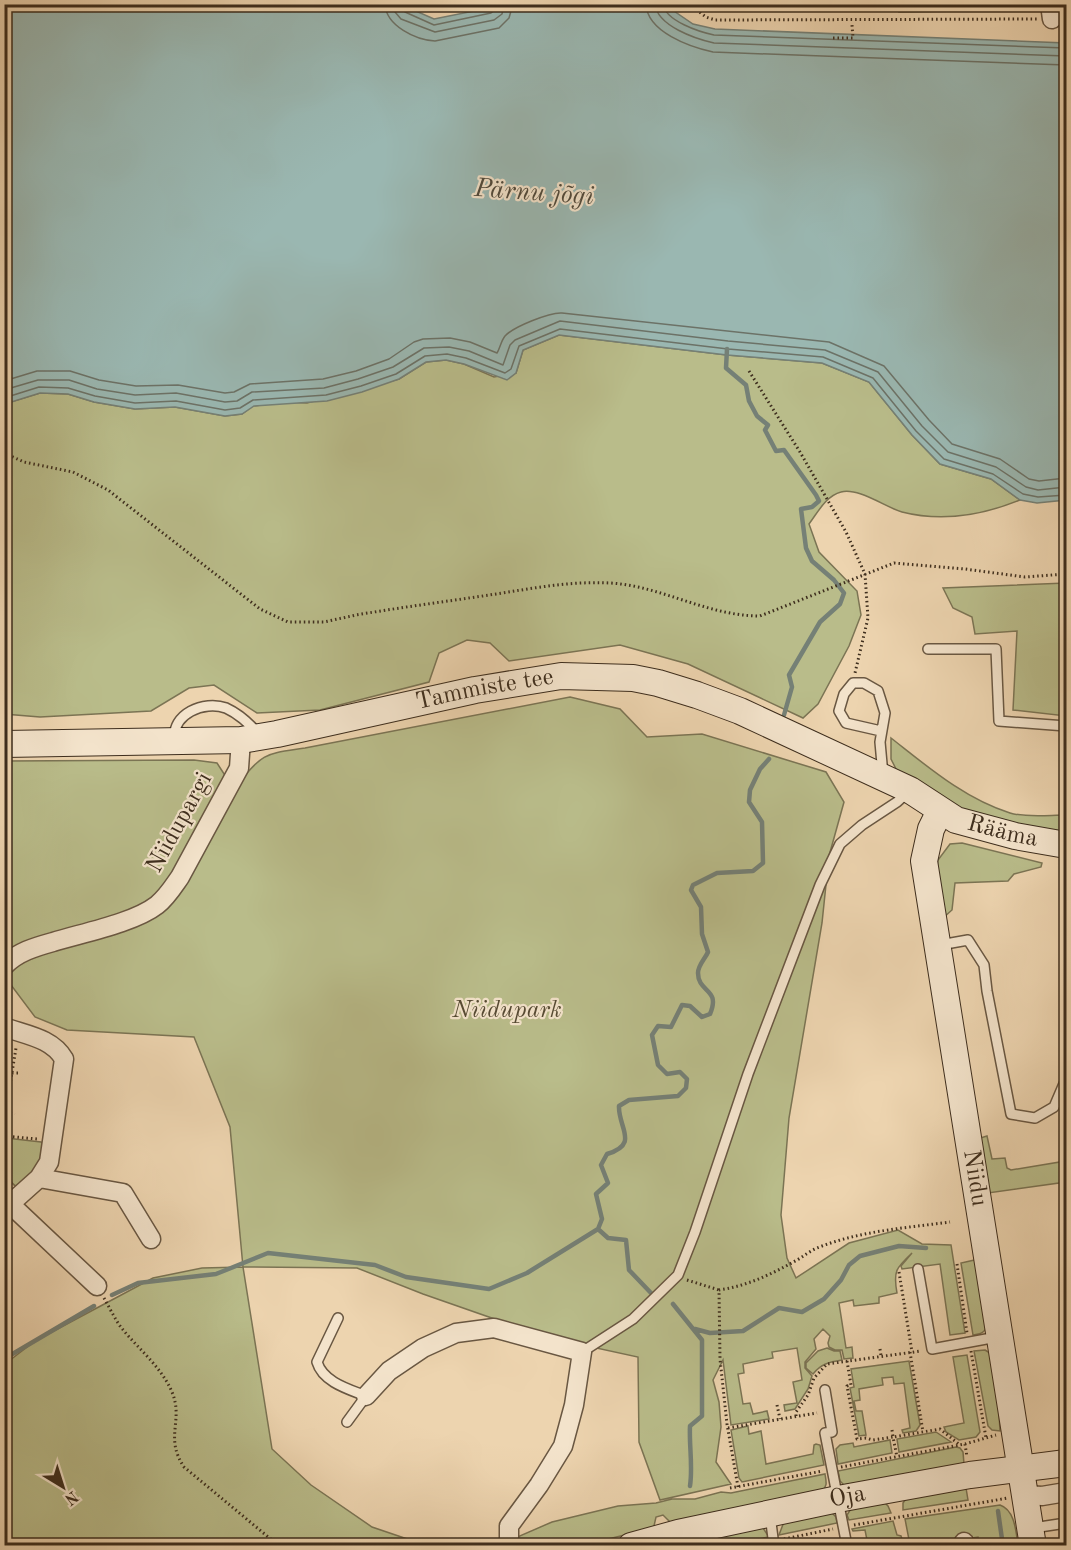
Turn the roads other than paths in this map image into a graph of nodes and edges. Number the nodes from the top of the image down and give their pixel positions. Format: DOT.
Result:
graph roads {
  1 [pos="928,649"];
  2 [pos="1066,726"];
  3 [pos="881,731"];
  4 [pos="251,738"];
  5 [pos="176,741"];
  6 [pos="4,744"];
  7 [pos="883,777"];
  8 [pos="910,790"];
  9 [pos="939,811"];
  10 [pos="1066,845"];
  11 [pos="937,946"];
  12 [pos="4,966"];
  13 [pos="11,1030"];
  14 [pos="1066,1079"];
  15 [pos="39,1178"];
  16 [pos="6,1204"];
  17 [pos="151,1239"];
  18 [pos="918,1269"];
  19 [pos="97,1286"];
  20 [pos="338,1318"];
  21 [pos="1000,1336"];
  22 [pos="582,1352"];
  23 [pos="825,1390"];
  24 [pos="366,1396"];
  25 [pos="347,1422"];
  26 [pos="1066,1463"];
  27 [pos="1021,1469"];
  28 [pos="1066,1492"];
  29 [pos="1025,1495"];
  30 [pos="838,1499"];
  31 [pos="770,1513"];
  32 [pos="1066,1523"];
  33 [pos="1031,1537"];
  34 [pos="774,1543"];
  35 [pos="509,1545"];
  36 [pos="631,1545"];
  37 [pos="847,1545"];
  1 -- 2 [label="lane"];
  3 -- 3 [label="lane"];
  3 -- 7 [label="lane"];
  4 -- 5 [label="street, Tammiste tee"];
  4 -- 5 [label="lane"];
  4 -- 7 [label="street, Tammiste tee"];
  4 -- 12 [label="street, Niidupargi"];
  5 -- 6 [label="street, Tammiste tee"];
  7 -- 8 [label="street, Tammiste tee"];
  8 -- 9 [label="street, Tammiste tee"];
  8 -- 22 [label="lane"];
  9 -- 10 [label="street, Rääma"];
  9 -- 11 [label="street, Niidu"];
  11 -- 14 [label="lane"];
  11 -- 21 [label="street, Niidu"];
  13 -- 15 [label="street"];
  15 -- 16 [label="street"];
  15 -- 17 [label="street"];
  16 -- 19 [label="street"];
  18 -- 21 [label="lane"];
  20 -- 24 [label="lane"];
  21 -- 27 [label="street, Niidu"];
  22 -- 24 [label="street"];
  22 -- 35 [label="street"];
  23 -- 30 [label="lane"];
  24 -- 25 [label="lane"];
  26 -- 27 [label="street, Oja"];
  27 -- 29 [label="street, Niidu"];
  27 -- 30 [label="street, Oja"];
  28 -- 29 [label="street"];
  29 -- 33 [label="street, Niidu"];
  30 -- 31 [label="street, Oja"];
  30 -- 37 [label="lane"];
  31 -- 34 [label="lane"];
  31 -- 36 [label="street, Oja"];
  32 -- 33 [label="lane"];
}
